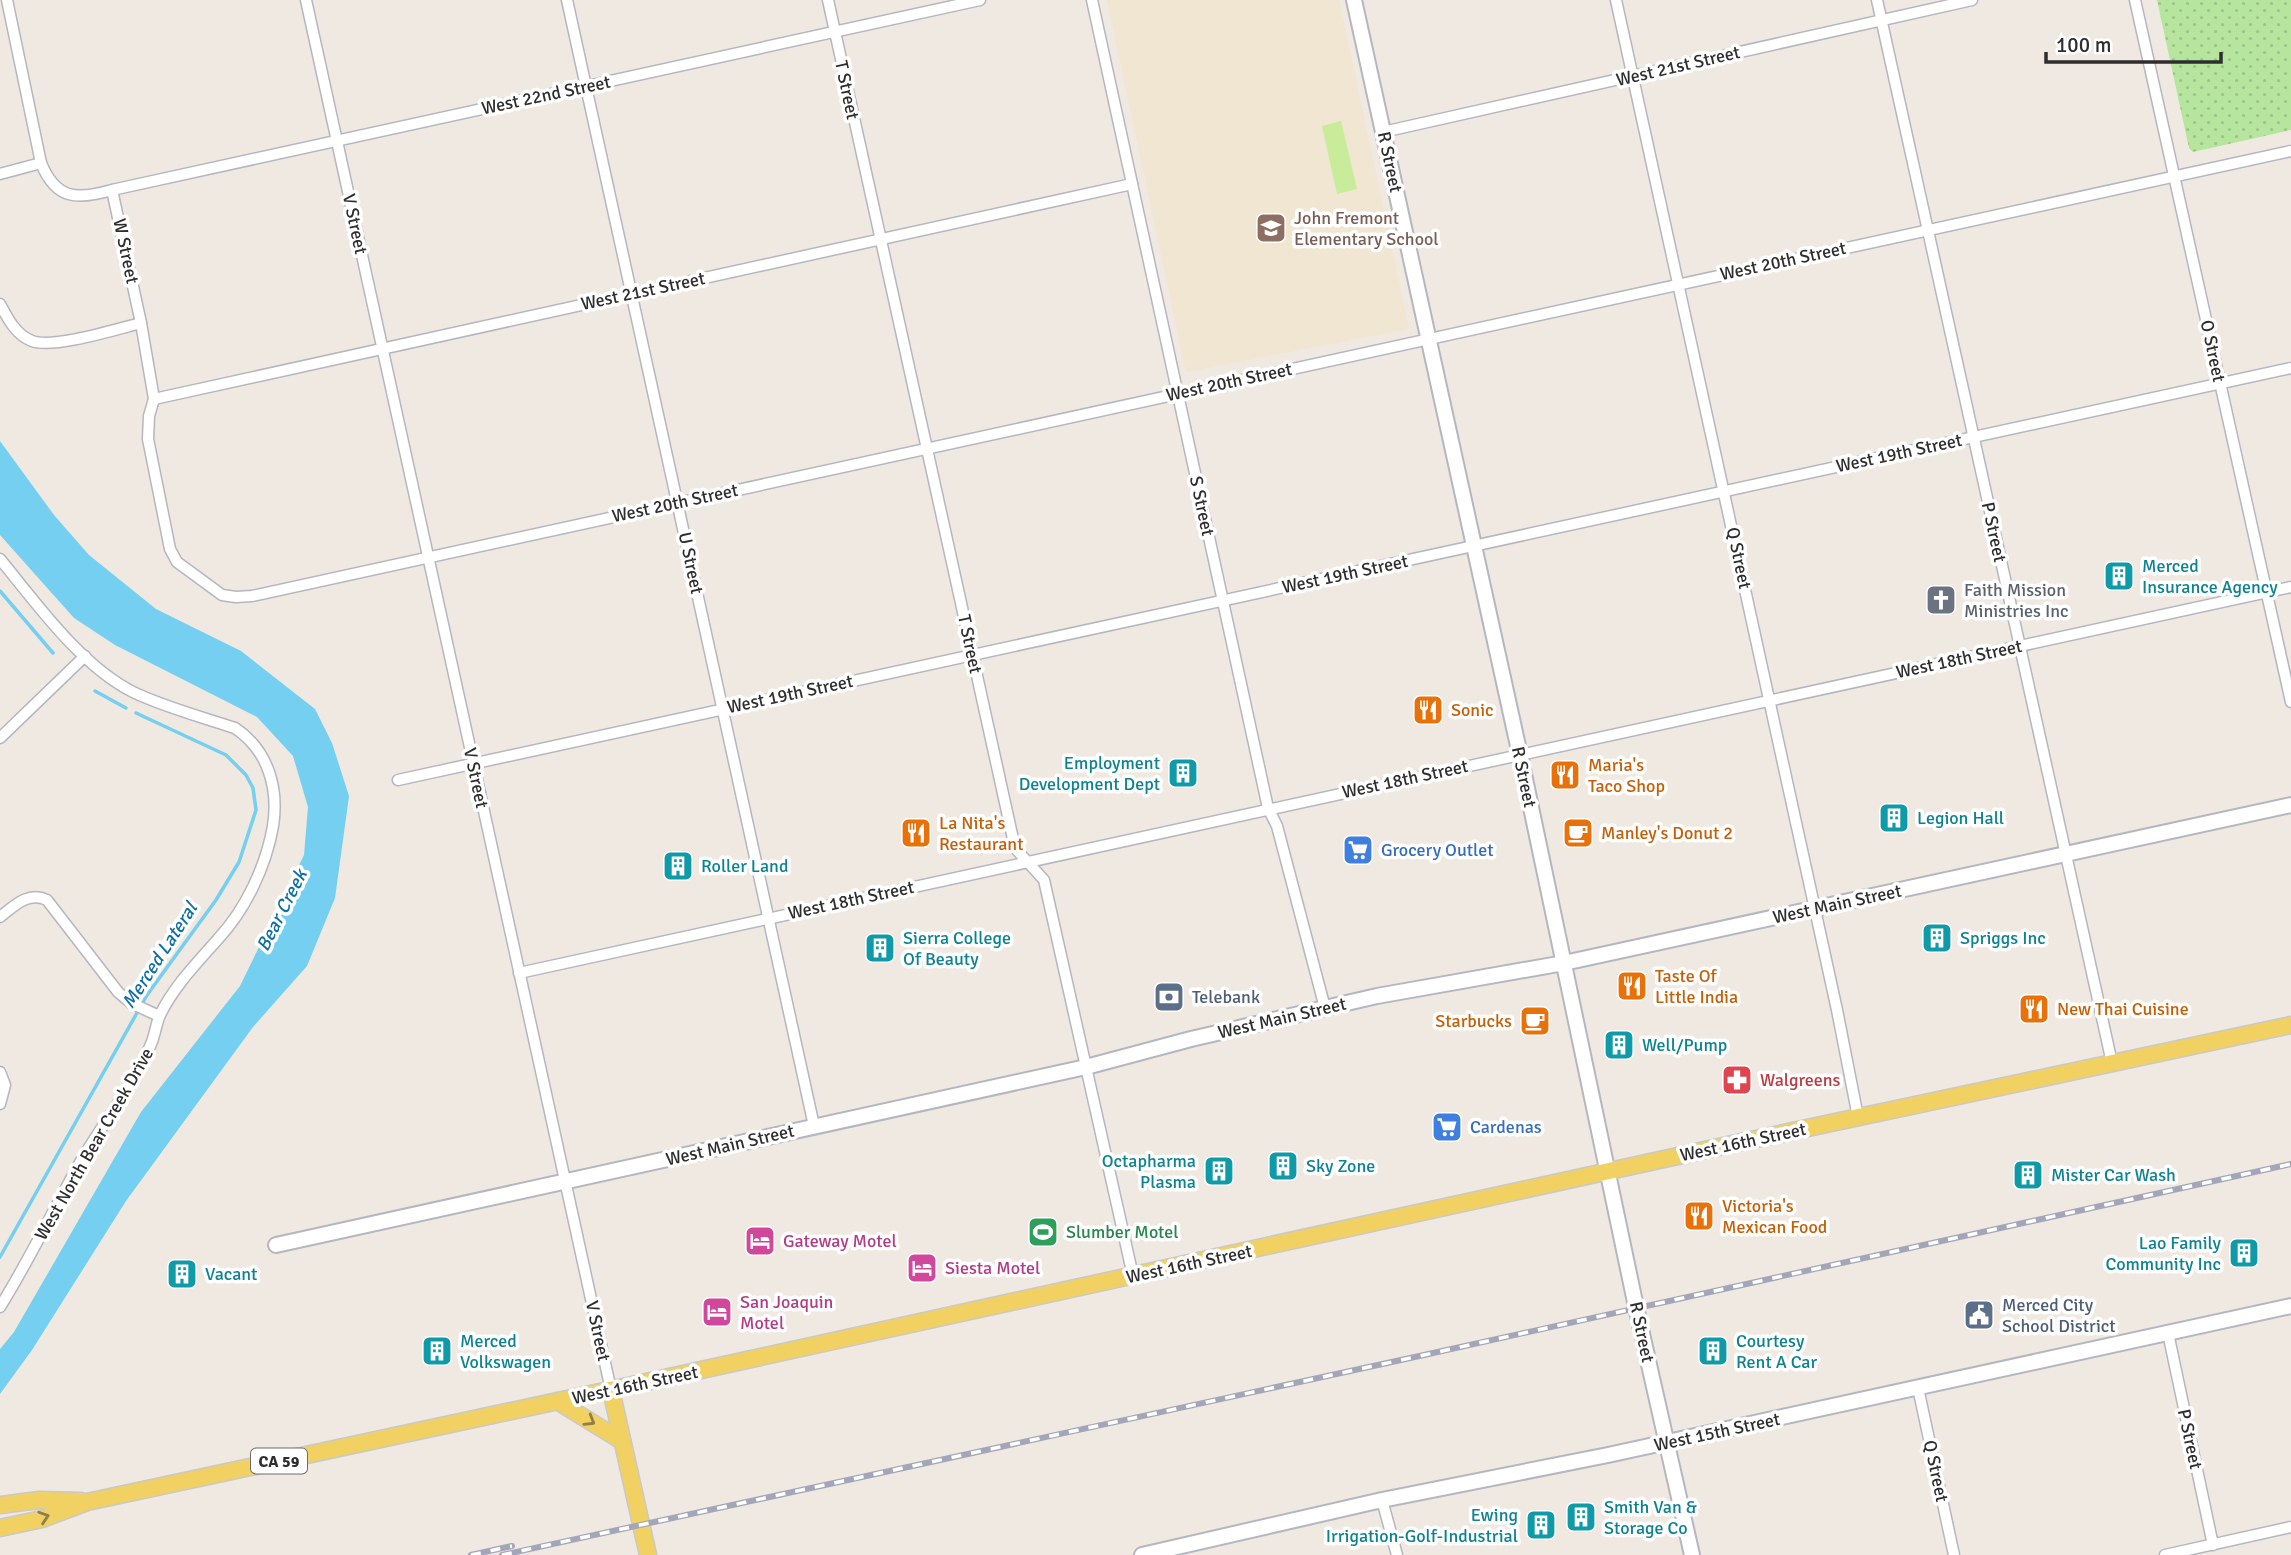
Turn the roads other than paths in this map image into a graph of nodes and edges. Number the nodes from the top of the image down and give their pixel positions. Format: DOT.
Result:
graph roads {
  1 [pos="7,0"];
  2 [pos="306,0"];
  3 [pos="567,0"];
  4 [pos="828,0"];
  5 [pos="980,0"];
  6 [pos="1092,0"];
  7 [pos="1354,0"];
  8 [pos="1616,0"];
  9 [pos="1877,0"];
  10 [pos="1972,0"];
  11 [pos="2135,0"];
  12 [pos="1881,21"];
  13 [pos="835,32"];
  14 [pos="1633,76"];
  15 [pos="586,86"];
  16 [pos="1383,132"];
  17 [pos="337,141"];
  18 [pos="2291,151"];
  19 [pos="41,163"];
  20 [pos="0,174"];
  21 [pos="2174,177"];
  22 [pos="1132,184"];
  23 [pos="113,190"];
  24 [pos="1927,230"];
  25 [pos="880,239"];
  26 [pos="1678,284"];
  27 [pos="632,294"];
  28 [pos="0,304"];
  29 [pos="141,323"];
  30 [pos="1428,338"];
  31 [pos="382,349"];
  32 [pos="2291,368"];
  33 [pos="2220,384"];
  34 [pos="1178,394"];
  35 [pos="154,399"];
  36 [pos="1973,437"];
  37 [pos="926,448"];
  38 [pos="1724,491"];
  39 [pos="677,502"];
  40 [pos="1474,545"];
  41 [pos="428,557"];
  42 [pos="0,559"];
  43 [pos="177,562"];
  44 [pos="2291,587"];
  45 [pos="2266,592"];
  46 [pos="1223,600"];
  47 [pos="2019,646"];
  48 [pos="972,655"];
  49 [pos="85,656"];
  50 [pos="1769,699"];
  51 [pos="2291,702"];
  52 [pos="722,708"];
  53 [pos="0,738"];
  54 [pos="1520,755"];
  55 [pos="473,763"];
  56 [pos="398,780"];
  57 [pos="2291,805"];
  58 [pos="1268,808"];
  59 [pos="2064,854"];
  60 [pos="1029,862"];
  61 [pos="1815,909"];
  62 [pos="0,917"];
  63 [pos="768,918"];
  64 [pos="1564,963"];
  65 [pos="519,973"];
  66 [pos="1325,1008"];
  67 [pos="159,1016"];
  68 [pos="2291,1025"];
  69 [pos="2112,1063"];
  70 [pos="1086,1067"];
  71 [pos="0,1072"];
  72 [pos="0,1104"];
  73 [pos="1858,1117"];
  74 [pos="814,1126"];
  75 [pos="1608,1172"];
  76 [pos="565,1182"];
  77 [pos="276,1245"];
  78 [pos="1133,1276"];
  79 [pos="2291,1306"];
  80 [pos="0,1307"];
  81 [pos="2168,1333"];
  82 [pos="1918,1388"];
  83 [pos="611,1390"];
  84 [pos="557,1401"];
  85 [pos="622,1441"];
  86 [pos="1667,1442"];
  87 [pos="1382,1500"];
  88 [pos="87,1502"];
  89 [pos="0,1506"];
  90 [pos="2291,1527"];
  91 [pos="0,1528"];
  92 [pos="2213,1545"];
  93 [pos="648,1555"];
  94 [pos="1142,1555"];
  95 [pos="1397,1555"];
  96 [pos="1692,1555"];
  97 [pos="1954,1555"];
  98 [pos="2165,1555"];
  1 -- 19 [label="street"];
  2 -- 17 [label="street, V Street"];
  3 -- 15 [label="street, U Street"];
  4 -- 13 [label="street, T Street"];
  5 -- 13 [label="street, West 22nd Street"];
  6 -- 22 [label="street, S Street"];
  7 -- 16 [label="street, R Street"];
  8 -- 14 [label="street, Q Street"];
  9 -- 12 [label="street, P Street"];
  10 -- 12 [label="street, West 21st Street"];
  11 -- 21 [label="street, O Street"];
  12 -- 14 [label="street, West 21st Street"];
  12 -- 24 [label="street, P Street"];
  13 -- 15 [label="street, West 22nd Street"];
  13 -- 25 [label="street, T Street"];
  14 -- 16 [label="street, West 21st Street"];
  14 -- 26 [label="street, Q Street"];
  15 -- 17 [label="street, West 22nd Street"];
  15 -- 27 [label="street, U Street"];
  16 -- 30 [label="street, R Street"];
  17 -- 23 [label="street, West 22nd Street"];
  17 -- 31 [label="street, V Street"];
  18 -- 21 [label="street, West 20th Street"];
  19 -- 20 [label="street"];
  19 -- 23 [label="street"];
  21 -- 24 [label="street, West 20th Street"];
  21 -- 33 [label="street, O Street"];
  22 -- 25 [label="street, West 21st Street"];
  22 -- 34 [label="street, S Street"];
  23 -- 29 [label="street, W Street"];
  24 -- 26 [label="street, West 20th Street"];
  24 -- 36 [label="street, P Street"];
  25 -- 27 [label="street, West 21st Street"];
  25 -- 37 [label="street, T Street"];
  26 -- 30 [label="street, West 20th Street"];
  26 -- 38 [label="street, Q Street"];
  27 -- 31 [label="street, West 21st Street"];
  27 -- 39 [label="street, U Street"];
  28 -- 29 [label="street"];
  29 -- 35 [label="street, W Street"];
  30 -- 34 [label="street, West 20th Street"];
  30 -- 40 [label="street, R Street"];
  31 -- 35 [label="street, West 21st Street"];
  31 -- 41 [label="street, V Street"];
  32 -- 33 [label="street, West 19th Street"];
  33 -- 36 [label="street, West 19th Street"];
  33 -- 45 [label="street, O Street"];
  34 -- 37 [label="street, West 20th Street"];
  34 -- 46 [label="street, S Street"];
  35 -- 43 [label="street, W Street"];
  36 -- 38 [label="street, West 19th Street"];
  36 -- 47 [label="street, P Street"];
  37 -- 39 [label="street, West 20th Street"];
  37 -- 48 [label="street, T Street"];
  38 -- 40 [label="street, West 19th Street"];
  38 -- 50 [label="street, Q Street"];
  39 -- 41 [label="street, West 20th Street"];
  39 -- 52 [label="street, U Street"];
  40 -- 46 [label="street, West 19th Street"];
  40 -- 54 [label="street, R Street"];
  41 -- 43 [label="street, West 20th Street"];
  41 -- 55 [label="street, V Street"];
  42 -- 49 [label="street, West North Bear Creek Drive"];
  44 -- 45 [label="street, West 18th Street"];
  45 -- 47 [label="street, West 18th Street"];
  45 -- 51 [label="street, O Street"];
  46 -- 48 [label="street, West 19th Street"];
  46 -- 58 [label="street, S Street"];
  47 -- 50 [label="street, West 18th Street"];
  47 -- 59 [label="street, P Street"];
  48 -- 52 [label="street, West 19th Street"];
  48 -- 60 [label="street, T Street"];
  49 -- 53 [label="street"];
  49 -- 67 [label="street, West North Bear Creek Drive"];
  50 -- 54 [label="street, West 18th Street"];
  50 -- 61 [label="street, Q Street"];
  52 -- 55 [label="street, West 19th Street"];
  52 -- 63 [label="street, U Street"];
  54 -- 58 [label="street, West 18th Street"];
  54 -- 64 [label="street, R Street"];
  55 -- 56 [label="street, West 19th Street"];
  55 -- 65 [label="street, V Street"];
  57 -- 59 [label="street, West Main Street"];
  58 -- 60 [label="street, West 18th Street"];
  58 -- 66 [label="street, S Street"];
  59 -- 61 [label="street, West Main Street"];
  59 -- 69 [label="street, P Street"];
  60 -- 63 [label="street, West 18th Street"];
  60 -- 70 [label="street, T Street"];
  61 -- 64 [label="street, West Main Street"];
  61 -- 73 [label="street, Q Street"];
  62 -- 67 [label="street"];
  63 -- 65 [label="street, West 18th Street"];
  63 -- 74 [label="street, U Street"];
  64 -- 66 [label="street, West Main Street"];
  64 -- 75 [label="street, R Street"];
  65 -- 76 [label="street, V Street"];
  66 -- 70 [label="street, West Main Street"];
  67 -- 80 [label="street, West North Bear Creek Drive"];
  68 -- 69 [label="main road, West 16th Street"];
  69 -- 73 [label="main road, West 16th Street"];
  70 -- 74 [label="street, West Main Street"];
  70 -- 78 [label="street, T Street"];
  71 -- 72 [label="street"];
  73 -- 75 [label="main road, West 16th Street"];
  74 -- 76 [label="street, West Main Street"];
  75 -- 78 [label="main road, West 16th Street"];
  75 -- 86 [label="street, R Street"];
  76 -- 77 [label="street, West Main Street"];
  76 -- 83 [label="street, V Street"];
  78 -- 83 [label="main road, West 16th Street"];
  79 -- 81 [label="street, West 15th Street"];
  81 -- 82 [label="street, West 15th Street"];
  81 -- 92 [label="street, P Street"];
  82 -- 86 [label="street, West 15th Street"];
  82 -- 97 [label="street, Q Street"];
  83 -- 84 [label="main road, West 16th Street / CA 59"];
  83 -- 85 [label="main road, V Street"];
  84 -- 85 [label="main road, one-way"];
  84 -- 88 [label="main road, West 16th Street / CA 59"];
  85 -- 93 [label="main road, V Street"];
  86 -- 87 [label="street, West 15th Street"];
  86 -- 96 [label="street, R Street"];
  87 -- 94 [label="street, West 15th Street"];
  87 -- 95 [label="street"];
  88 -- 89 [label="main road, West 16th Street / CA 59"];
  91 -- 88 [label="main road, West 16th Street / CA 59, one-way"];
  90 -- 92 [label="street"];
  92 -- 98 [label="street"];
}
